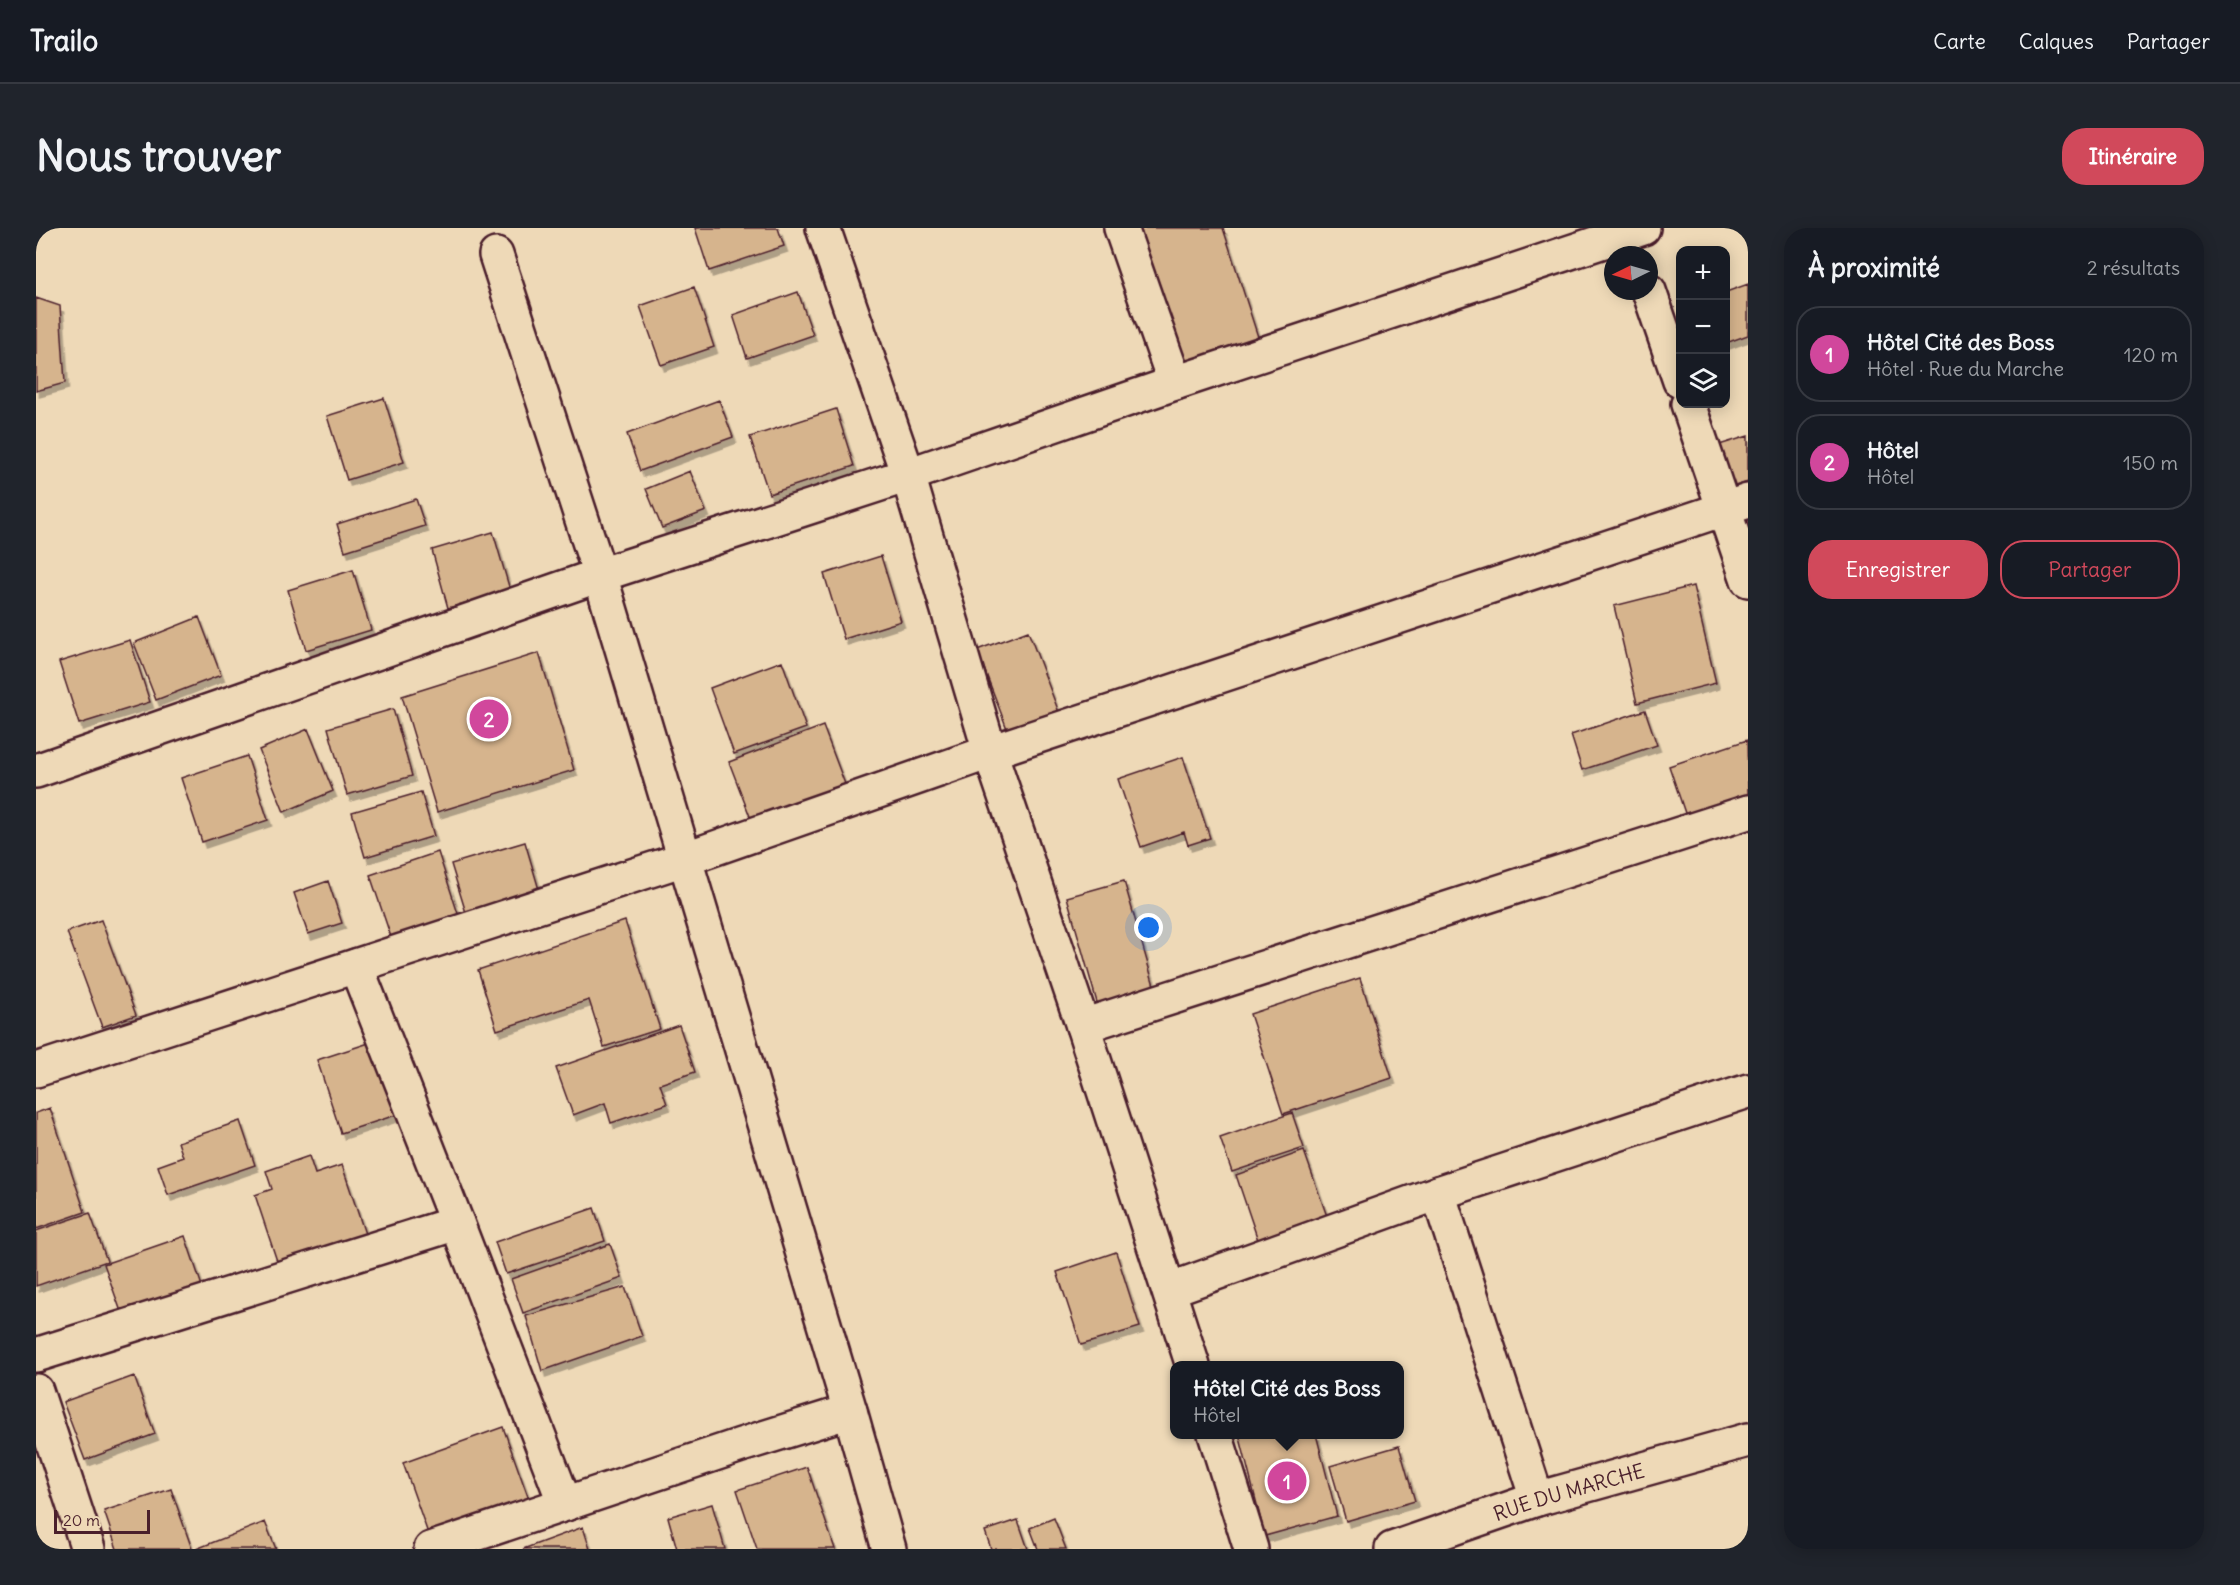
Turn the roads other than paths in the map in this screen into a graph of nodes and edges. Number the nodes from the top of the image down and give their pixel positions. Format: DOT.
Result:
graph roads {
  1 [pos="823,228"];
  2 [pos="1120,228"];
  3 [pos="1634,236"];
  4 [pos="496,255"];
  5 [pos="1652,300"];
  6 [pos="1676,369"];
  7 [pos="1175,383"];
  8 [pos="1690,408"];
  9 [pos="908,475"];
  10 [pos="1737,505"];
  11 [pos="600,575"];
  12 [pos="1748,580"];
  13 [pos="990,752"];
  14 [pos="36,771"];
  15 [pos="1748,812"];
  16 [pos="684,859"];
  17 [pos="356,966"];
  18 [pos="1083,1026"];
  19 [pos="36,1070"];
  20 [pos="1748,1091"];
  21 [pos="1438,1192"];
  22 [pos="458,1223"];
  23 [pos="1169,1290"];
  24 [pos="36,1355"];
  25 [pos="1192,1361"];
  26 [pos="36,1391"];
  27 [pos="850,1411"];
  28 [pos="1217,1439"];
  29 [pos="1748,1440"];
  30 [pos="1537,1499"];
  31 [pos="565,1504"];
  32 [pos="88,1549"];
  33 [pos="431,1549"];
  34 [pos="889,1549"];
  35 [pos="1251,1549"];
  36 [pos="1392,1549"];
  1 -- 9 [label="street"];
  2 -- 7 [label="street"];
  3 -- 7 [label="street"];
  4 -- 11 [label="street"];
  5 -- 6 [label="street"];
  7 -- 9 [label="street"];
  8 -- 10 [label="street"];
  9 -- 11 [label="street"];
  9 -- 13 [label="street"];
  10 -- 12 [label="street"];
  10 -- 13 [label="street"];
  11 -- 14 [label="street"];
  11 -- 16 [label="street"];
  13 -- 16 [label="street"];
  13 -- 18 [label="street"];
  15 -- 18 [label="street"];
  16 -- 17 [label="street"];
  16 -- 27 [label="street"];
  17 -- 19 [label="street"];
  17 -- 22 [label="street"];
  18 -- 23 [label="street"];
  20 -- 21 [label="street"];
  21 -- 23 [label="street"];
  21 -- 30 [label="street"];
  22 -- 24 [label="street"];
  22 -- 31 [label="street"];
  23 -- 25 [label="street"];
  26 -- 32 [label="street"];
  27 -- 31 [label="street"];
  27 -- 34 [label="street"];
  28 -- 35 [label="street"];
  29 -- 30 [label="street, RUE DU MARCHE"];
  30 -- 36 [label="street, RUE DU MARCHE"];
  31 -- 33 [label="street"];
}
